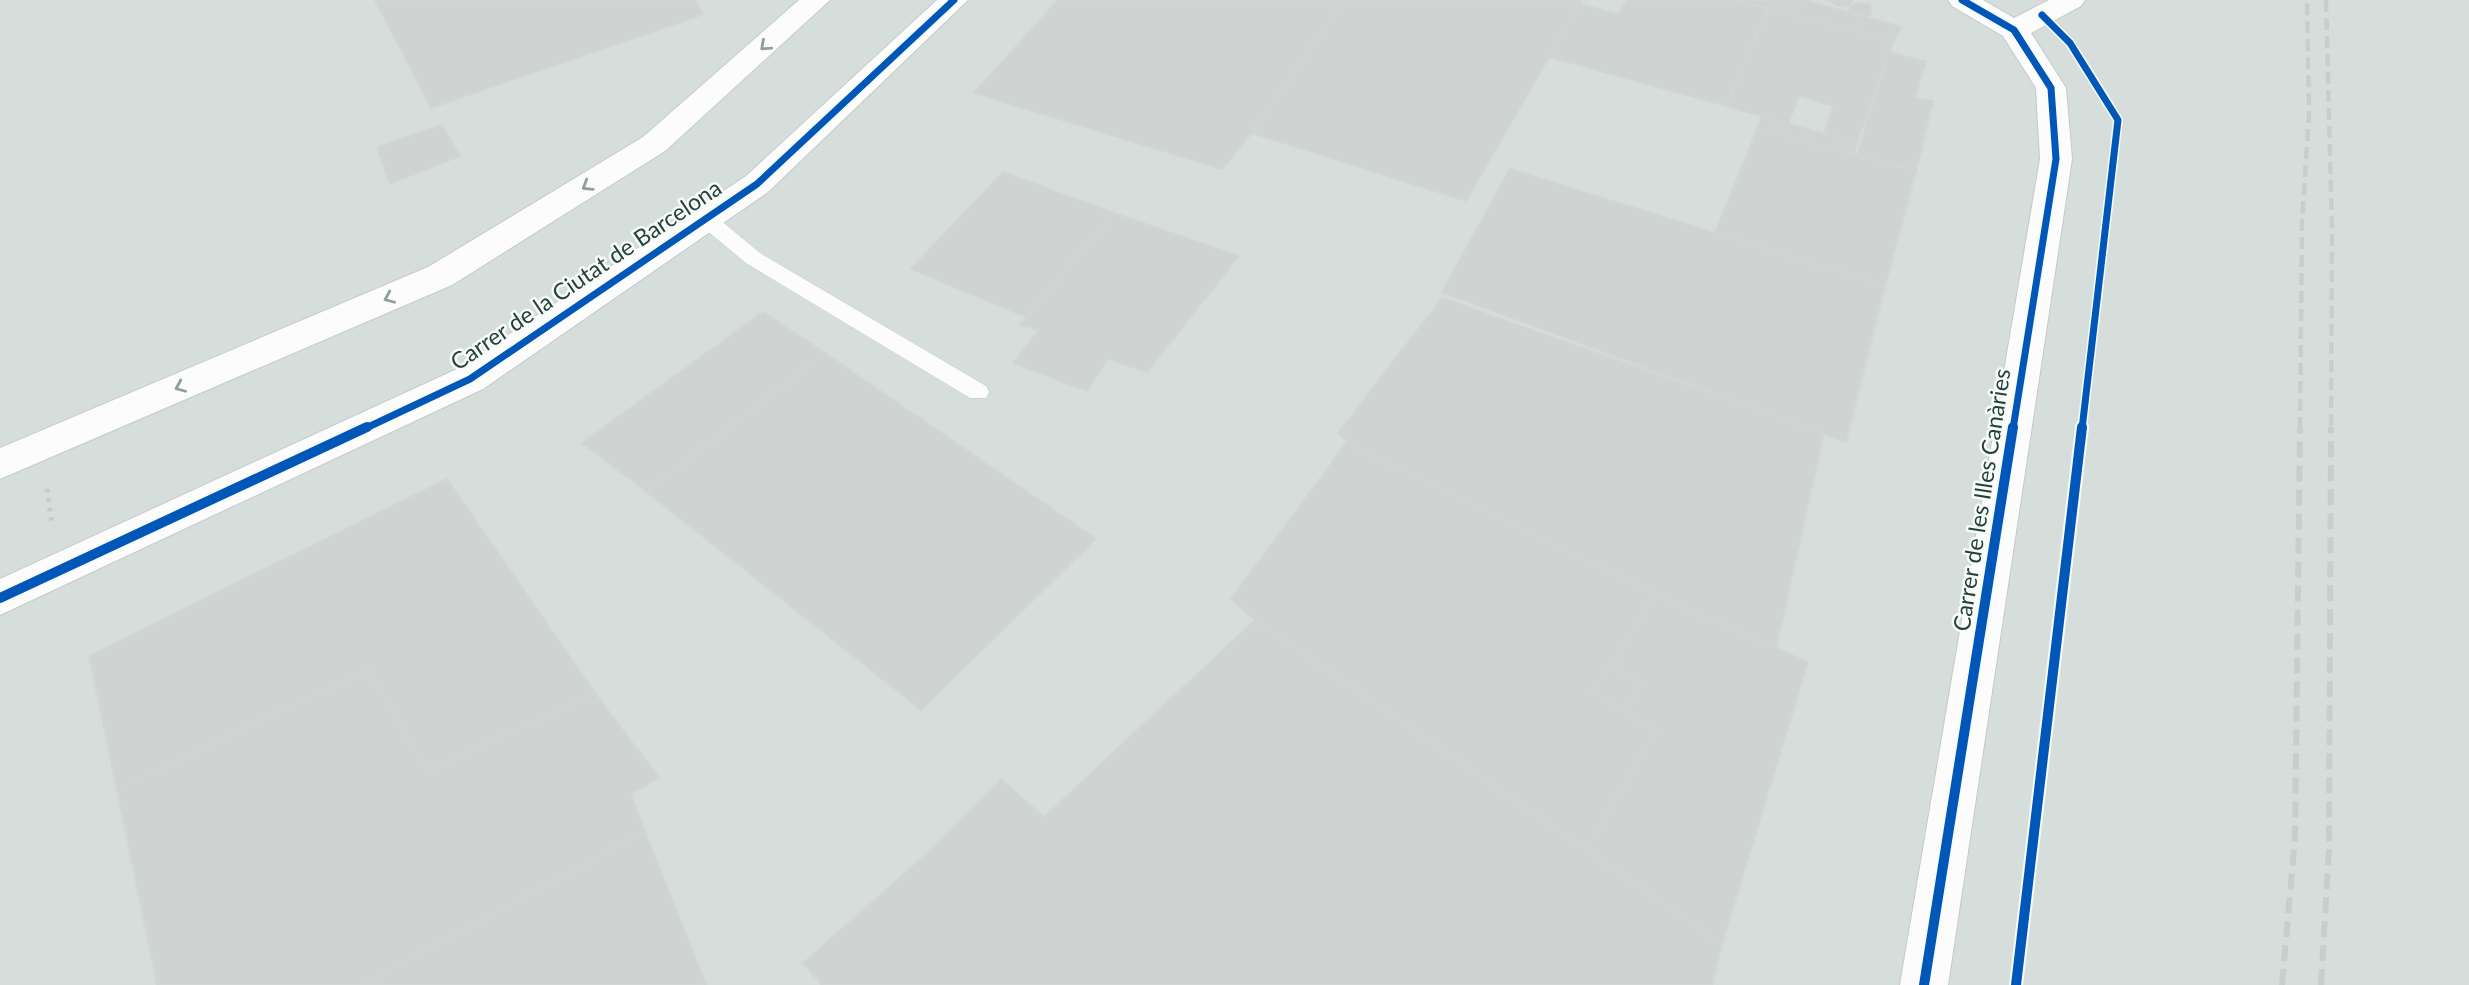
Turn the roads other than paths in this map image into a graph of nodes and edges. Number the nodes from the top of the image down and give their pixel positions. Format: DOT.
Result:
graph roads {
  1 [pos="816,0"];
  2 [pos="954,0"];
  3 [pos="1962,0"];
  4 [pos="2071,0"];
  5 [pos="2014,30"];
  6 [pos="706,219"];
  7 [pos="978,392"];
  8 [pos="0,464"];
  9 [pos="0,598"];
  10 [pos="1924,985"];
  1 -- 8 [label="street, one-way"];
  2 -- 6 [label="street, Carrer de la Ciutat de Barcelona"];
  3 -- 5 [label="street"];
  4 -- 5 [label="street"];
  5 -- 10 [label="street, Carrer de les Illes Canàries"];
  6 -- 7 [label="lane"];
  6 -- 9 [label="street, Carrer de la Ciutat de Barcelona"];
}
